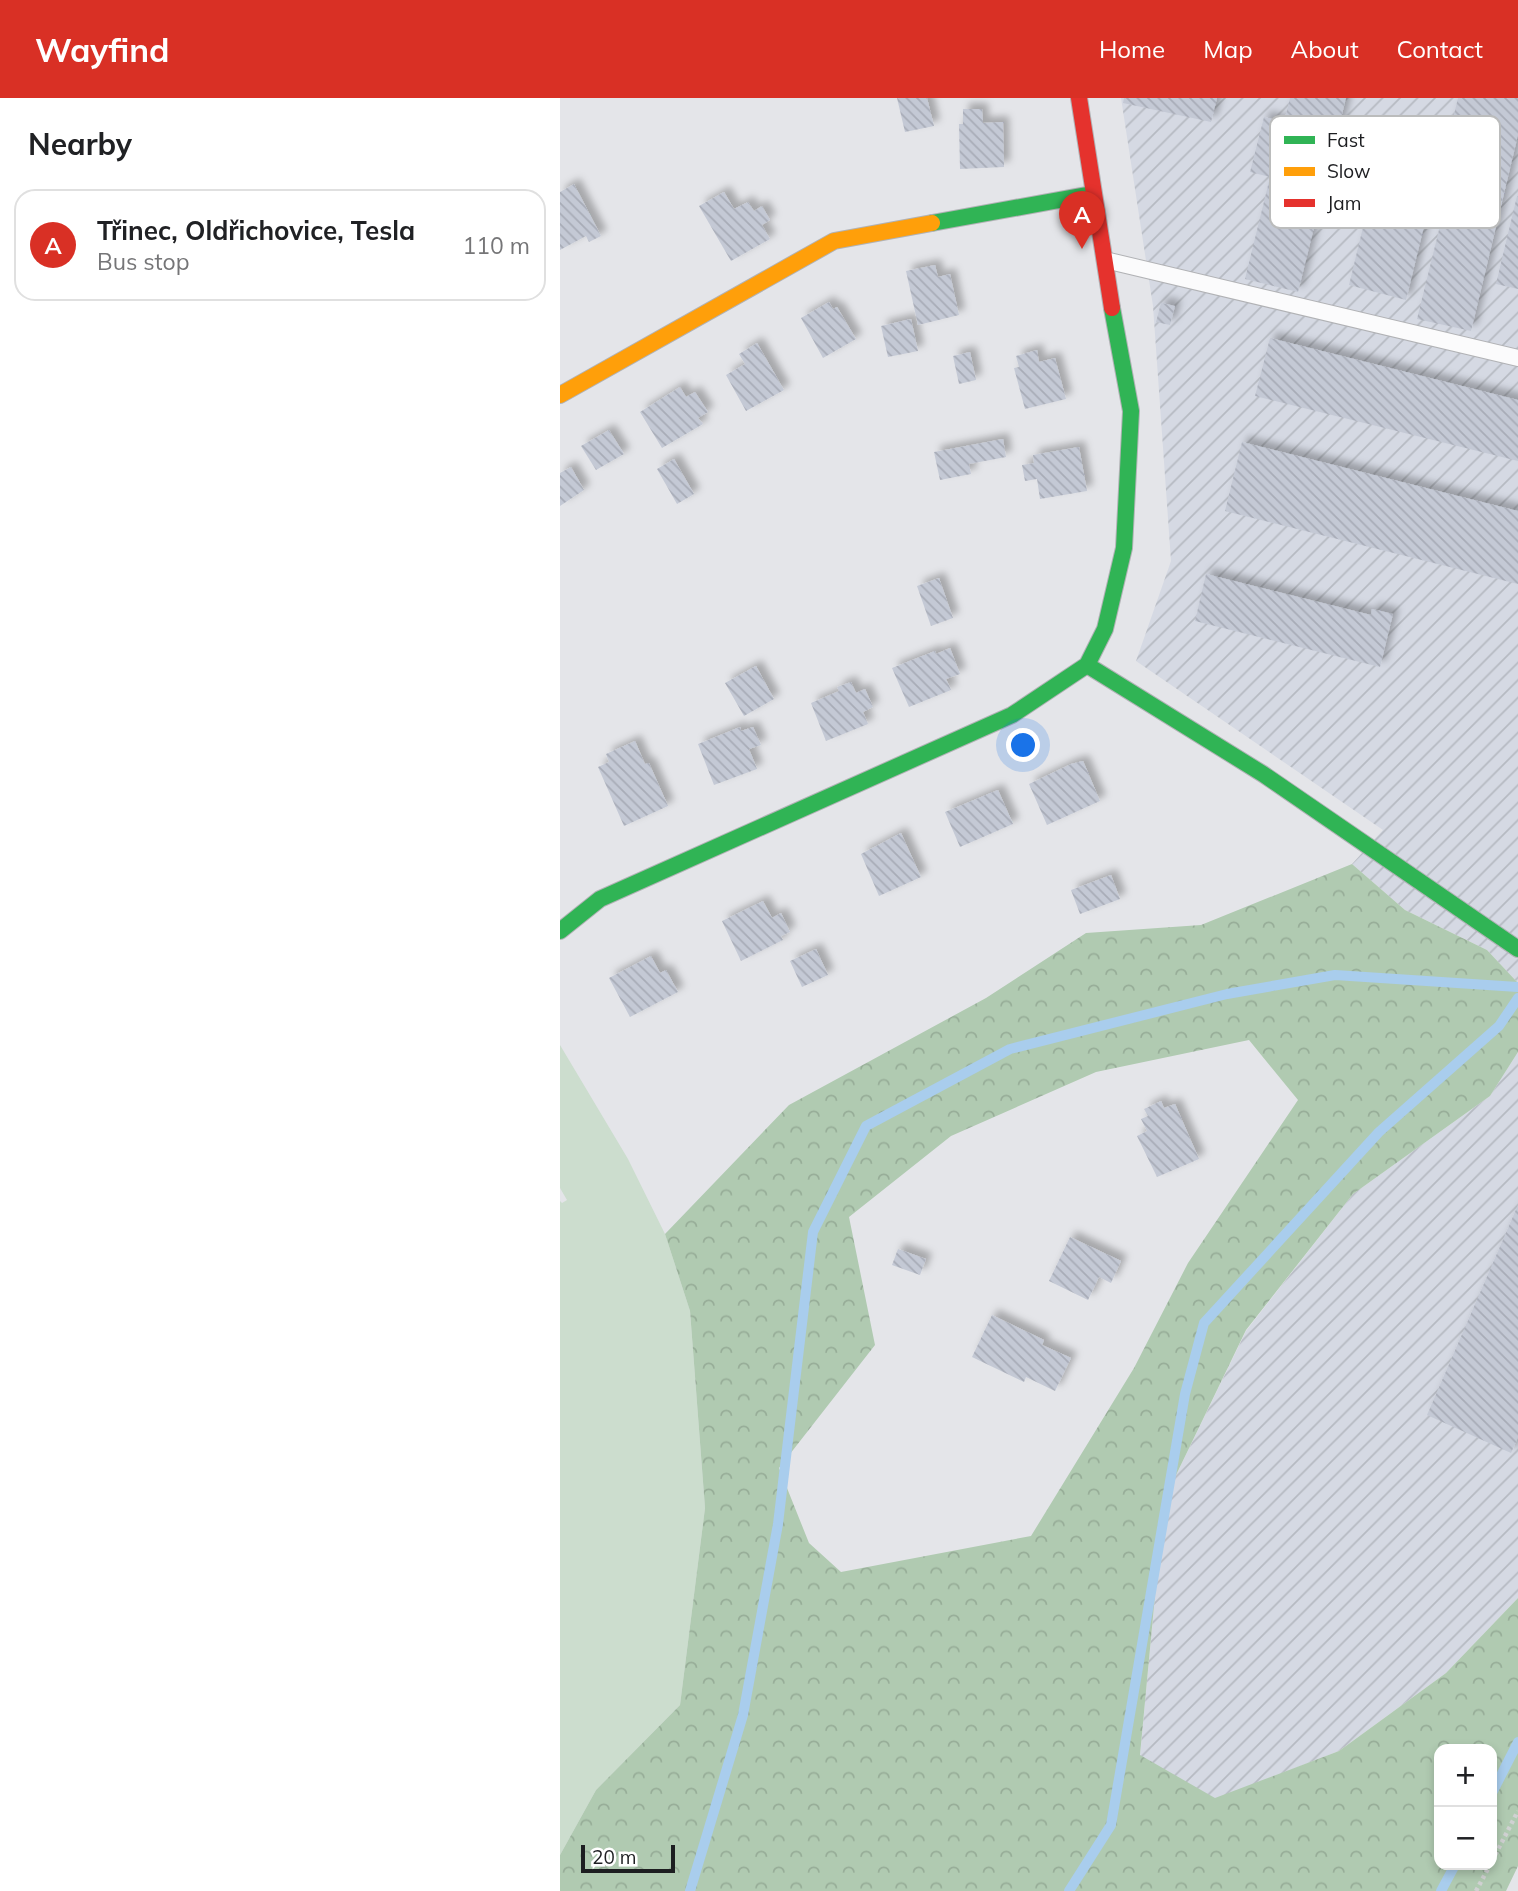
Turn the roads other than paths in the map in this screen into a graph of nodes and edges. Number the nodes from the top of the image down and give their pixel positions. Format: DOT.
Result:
graph roads {
  1 [pos="1080,98"];
  2 [pos="1093,194"];
  3 [pos="1103,260"];
  4 [pos="1518,358"];
  5 [pos="560,395"];
  6 [pos="1087,665"];
  7 [pos="560,931"];
  8 [pos="1518,949"];
  1 -- 2 [label="street"];
  2 -- 3 [label="street"];
  2 -- 5 [label="street"];
  3 -- 4 [label="lane"];
  3 -- 6 [label="street"];
  6 -- 7 [label="street"];
  6 -- 8 [label="street"];
}
